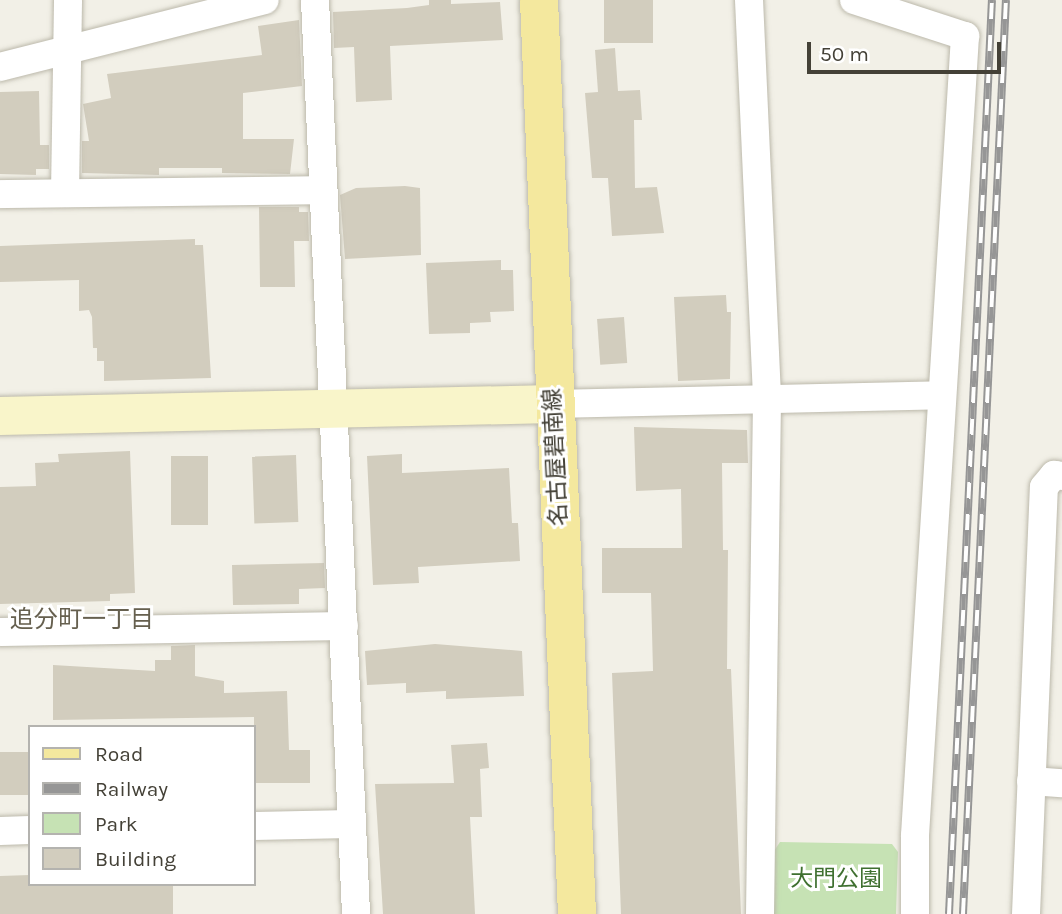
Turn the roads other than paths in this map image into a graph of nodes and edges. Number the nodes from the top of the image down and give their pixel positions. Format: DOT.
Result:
graph roads {
  1 [pos="68,0"];
  2 [pos="265,0"];
  3 [pos="315,0"];
  4 [pos="539,0"];
  5 [pos="749,0"];
  6 [pos="854,0"];
  7 [pos="65,51"];
  8 [pos="0,66"];
  9 [pos="322,190"];
  10 [pos="65,192"];
  11 [pos="0,194"];
  12 [pos="942,395"];
  13 [pos="766,400"];
  14 [pos="553,404"];
  15 [pos="334,410"];
  16 [pos="0,416"];
  17 [pos="1062,476"];
  18 [pos="1051,584"];
  19 [pos="344,626"];
  20 [pos="0,632"];
  21 [pos="1031,781"];
  22 [pos="1062,783"];
  23 [pos="351,824"];
  24 [pos="256,826"];
  25 [pos="28,830"];
  26 [pos="0,831"];
  27 [pos="356,914"];
  28 [pos="577,914"];
  29 [pos="760,914"];
  30 [pos="915,914"];
  31 [pos="1026,914"];
  1 -- 7 [label="street"];
  2 -- 7 [label="street"];
  3 -- 9 [label="street"];
  4 -- 14 [label="main road, 名古屋碧南線"];
  5 -- 13 [label="street"];
  6 -- 12 [label="street"];
  7 -- 8 [label="street"];
  7 -- 10 [label="street"];
  9 -- 10 [label="street"];
  9 -- 15 [label="street"];
  10 -- 11 [label="street"];
  12 -- 13 [label="street"];
  12 -- 30 [label="street"];
  13 -- 14 [label="street"];
  13 -- 29 [label="street"];
  14 -- 15 [label="street"];
  14 -- 28 [label="main road, 名古屋碧南線"];
  15 -- 16 [label="street"];
  15 -- 19 [label="street"];
  17 -- 18 [label="street"];
  18 -- 21 [label="street"];
  19 -- 20 [label="street"];
  19 -- 23 [label="street"];
  21 -- 22 [label="street"];
  21 -- 31 [label="street"];
  23 -- 24 [label="street"];
  23 -- 27 [label="street"];
  25 -- 26 [label="street"];
}
